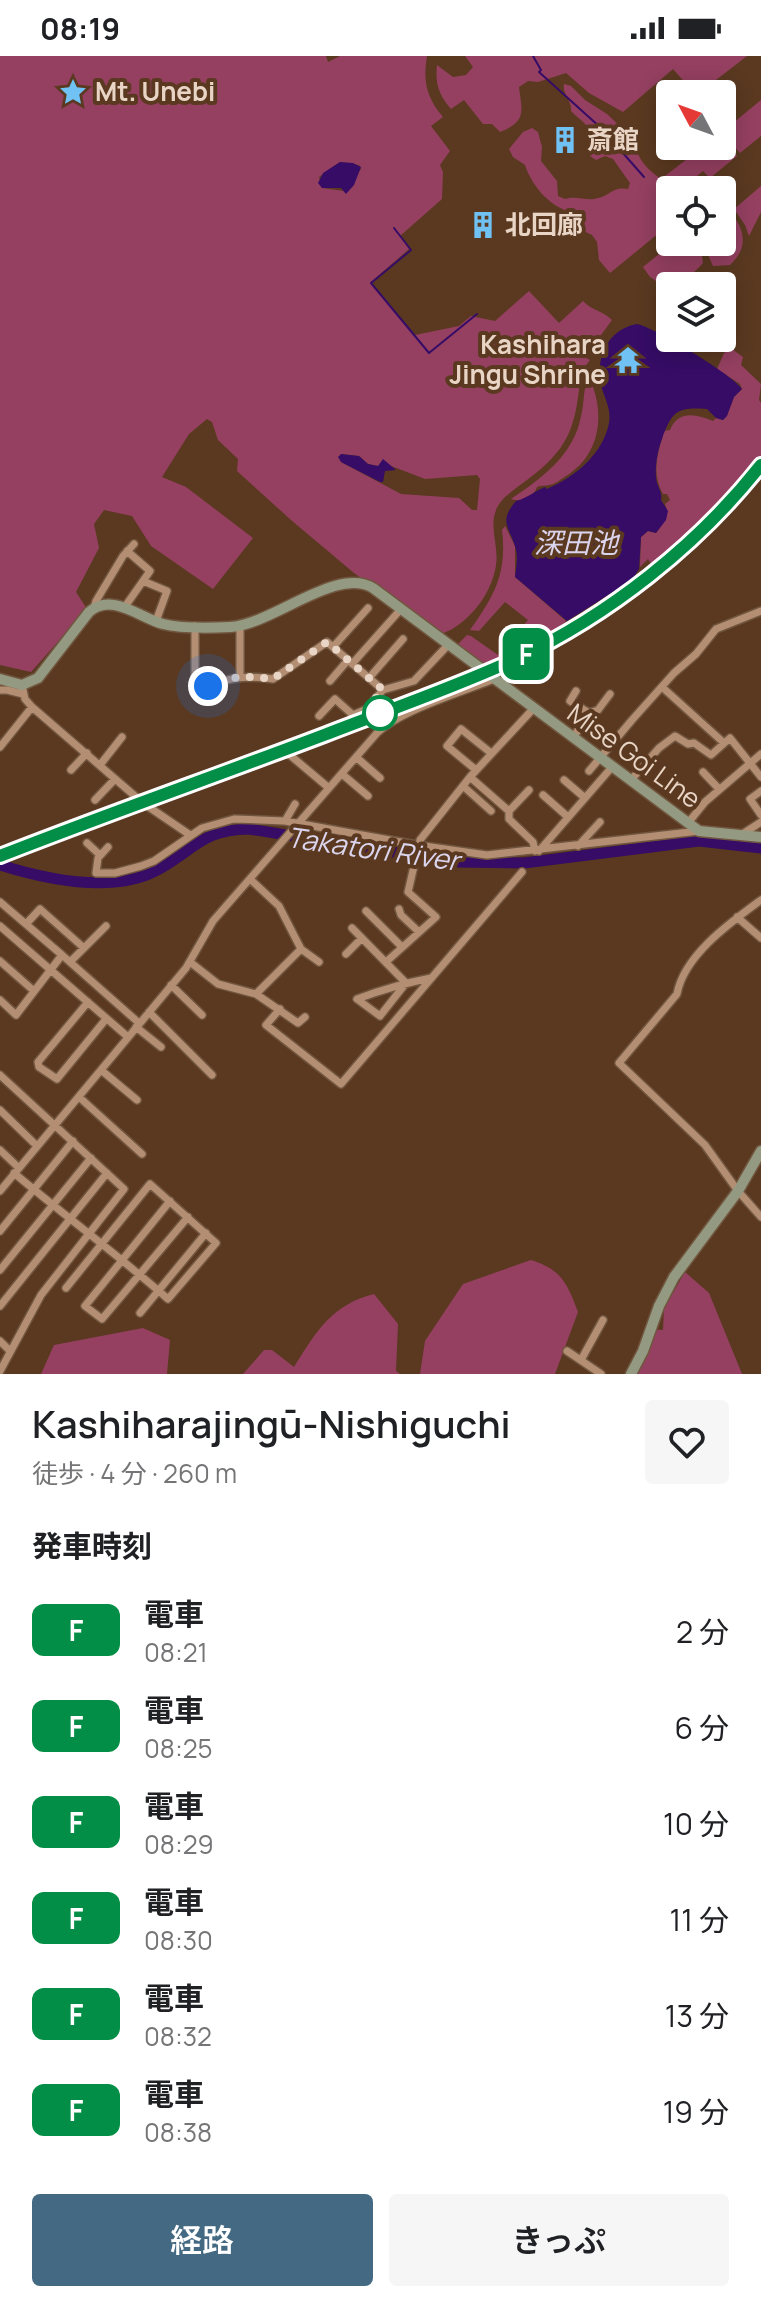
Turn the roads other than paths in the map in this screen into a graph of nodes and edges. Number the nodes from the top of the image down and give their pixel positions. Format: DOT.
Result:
graph roads {
  1 [pos="134,544"];
  2 [pos="127,551"];
  3 [pos="143,581"];
  4 [pos="94,608"];
  5 [pos="124,608"];
  6 [pos="368,608"];
  7 [pos="401,609"];
  8 [pos="761,611"];
  9 [pos="156,621"];
  10 [pos="195,626"];
  11 [pos="240,626"];
  12 [pos="403,639"];
  13 [pos="449,644"];
  14 [pos="333,647"];
  15 [pos="350,662"];
  16 [pos="240,677"];
  17 [pos="369,678"];
  18 [pos="0,679"];
  19 [pos="494,679"];
  20 [pos="330,681"];
  21 [pos="662,687"];
  22 [pos="0,690"];
  23 [pos="23,690"];
  24 [pos="383,690"];
  25 [pos="576,691"];
  26 [pos="610,694"];
  27 [pos="32,707"];
  28 [pos="533,709"];
  29 [pos="589,713"];
  30 [pos="319,716"];
  31 [pos="122,737"];
  32 [pos="573,738"];
  33 [pos="724,743"];
  34 [pos="0,747"];
  35 [pos="87,753"];
  36 [pos="491,753"];
  37 [pos="761,754"];
  38 [pos="291,756"];
  39 [pos="356,757"];
  40 [pos="600,758"];
  41 [pos="750,763"];
  42 [pos="100,765"];
  43 [pos="612,767"];
  44 [pos="71,770"];
  45 [pos="476,770"];
  46 [pos="589,771"];
  47 [pos="703,772"];
  48 [pos="342,774"];
  49 [pos="470,777"];
  50 [pos="761,777"];
  51 [pos="380,778"];
  52 [pos="115,779"];
  53 [pos="564,780"];
  54 [pos="631,780"];
  55 [pos="463,786"];
  56 [pos="329,788"];
  57 [pos="719,789"];
  58 [pos="529,790"];
  59 [pos="761,791"];
  60 [pos="543,795"];
  61 [pos="368,796"];
  62 [pos="585,798"];
  63 [pos="95,800"];
  64 [pos="295,804"];
  65 [pos="491,811"];
  66 [pos="509,811"];
  67 [pos="761,815"];
  68 [pos="568,817"];
  69 [pos="285,821"];
  70 [pos="600,822"];
  71 [pos="761,822"];
  72 [pos="688,823"];
  73 [pos="297,826"];
  74 [pos="699,831"];
  75 [pos="190,835"];
  76 [pos="740,836"];
  77 [pos="761,837"];
  78 [pos="87,843"];
  79 [pos="417,846"];
  80 [pos="578,846"];
  81 [pos="108,847"];
  82 [pos="537,851"];
  83 [pos="100,855"];
  84 [pos="522,872"];
  85 [pos="250,879"];
  86 [pos="761,900"];
  87 [pos="0,902"];
  88 [pos="399,909"];
  89 [pos="366,911"];
  90 [pos="737,917"];
  91 [pos="26,924"];
  92 [pos="0,926"];
  93 [pos="106,926"];
  94 [pos="352,928"];
  95 [pos="419,932"];
  96 [pos="362,938"];
  97 [pos="761,938"];
  98 [pos="402,947"];
  99 [pos="84,948"];
  100 [pos="301,949"];
  101 [pos="346,954"];
  102 [pos="62,955"];
  103 [pos="0,961"];
  104 [pos="70,962"];
  105 [pos="190,962"];
  106 [pos="319,962"];
  107 [pos="386,962"];
  108 [pos="50,970"];
  109 [pos="431,978"];
  110 [pos="406,983"];
  111 [pos="171,985"];
  112 [pos="34,991"];
  113 [pos="256,994"];
  114 [pos="0,1000"];
  115 [pos="88,1002"];
  116 [pos="280,1009"];
  117 [pos="149,1012"];
  118 [pos="202,1015"];
  119 [pos="305,1017"];
  120 [pos="106,1019"];
  121 [pos="138,1025"];
  122 [pos="128,1037"];
  123 [pos="161,1047"];
  124 [pos="101,1070"];
  125 [pos="212,1075"];
  126 [pos="2,1080"];
  127 [pos="79,1097"];
  128 [pos="137,1100"];
  129 [pos="0,1110"];
  130 [pos="55,1124"];
  131 [pos="73,1141"];
  132 [pos="37,1146"];
  133 [pos="0,1150"];
  134 [pos="761,1151"];
  135 [pos="142,1154"];
  136 [pos="91,1158"];
  137 [pos="17,1171"];
  138 [pos="107,1173"];
  139 [pos="33,1189"];
  140 [pos="0,1191"];
  141 [pos="738,1191"];
  142 [pos="170,1201"];
  143 [pos="53,1204"];
  144 [pos="188,1217"];
  145 [pos="761,1217"];
  146 [pos="70,1219"];
  147 [pos="0,1231"];
  148 [pos="87,1233"];
  149 [pos="206,1233"];
  150 [pos="101,1244"];
  151 [pos="122,1260"];
  152 [pos="0,1270"];
  153 [pos="140,1274"];
  154 [pos="66,1288"];
  155 [pos="158,1290"];
  156 [pos="0,1306"];
  157 [pos="140,1313"];
  158 [pos="603,1320"];
  159 [pos="0,1341"];
  160 [pos="10,1351"];
  161 [pos="567,1351"];
  162 [pos="581,1360"];
  163 [pos="0,1371"];
  164 [pos="601,1374"];
  165 [pos="631,1374"];
  1 -- 2 [label="street"];
  2 -- 3 [label="street"];
  2 -- 4 [label="street"];
  3 -- 5 [label="street"];
  3 -- 9 [label="street"];
  4 -- 5 [label="main road, Mise Goi Line"];
  4 -- 23 [label="main road"];
  5 -- 9 [label="main road, Mise Goi Line"];
  6 -- 14 [label="street"];
  7 -- 11 [label="main road, Mise Goi Line"];
  7 -- 13 [label="main road, Mise Goi Line"];
  7 -- 15 [label="street"];
  8 -- 21 [label="street"];
  9 -- 10 [label="main road, Mise Goi Line"];
  10 -- 11 [label="main road, Mise Goi Line"];
  10 -- 16 [label="street"];
  11 -- 16 [label="street"];
  12 -- 17 [label="street"];
  13 -- 19 [label="main road, Mise Goi Line"];
  13 -- 24 [label="street"];
  14 -- 15 [label="street"];
  14 -- 16 [label="street"];
  15 -- 17 [label="street"];
  15 -- 20 [label="street"];
  17 -- 24 [label="street"];
  18 -- 23 [label="main road"];
  19 -- 28 [label="main road, Mise Goi Line"];
  19 -- 39 [label="street"];
  21 -- 33 [label="street"];
  21 -- 40 [label="street"];
  22 -- 23 [label="street"];
  23 -- 27 [label="street"];
  24 -- 30 [label="street"];
  25 -- 29 [label="street"];
  26 -- 29 [label="street"];
  27 -- 34 [label="street"];
  27 -- 35 [label="street"];
  28 -- 32 [label="main road, Mise Goi Line"];
  28 -- 36 [label="street"];
  29 -- 32 [label="street"];
  31 -- 42 [label="street"];
  32 -- 40 [label="main road, Mise Goi Line"];
  33 -- 41 [label="street"];
  33 -- 54 [label="street"];
  35 -- 42 [label="street"];
  35 -- 44 [label="street"];
  36 -- 45 [label="street"];
  36 -- 45 [label="street"];
  37 -- 41 [label="street"];
  38 -- 56 [label="street"];
  39 -- 48 [label="street"];
  39 -- 51 [label="street"];
  40 -- 43 [label="main road, Mise Goi Line"];
  40 -- 46 [label="street"];
  41 -- 50 [label="street"];
  41 -- 57 [label="street"];
  42 -- 52 [label="street"];
  43 -- 54 [label="main road, Mise Goi Line"];
  43 -- 62 [label="street"];
  45 -- 49 [label="street"];
  47 -- 57 [label="street"];
  48 -- 56 [label="street"];
  48 -- 61 [label="street"];
  49 -- 55 [label="street"];
  49 -- 66 [label="street"];
  52 -- 63 [label="street"];
  52 -- 75 [label="street"];
  53 -- 62 [label="street"];
  54 -- 72 [label="main road, Mise Goi Line"];
  55 -- 65 [label="street"];
  55 -- 79 [label="street"];
  56 -- 73 [label="street"];
  57 -- 72 [label="street"];
  58 -- 66 [label="street"];
  59 -- 67 [label="street"];
  60 -- 68 [label="street"];
  62 -- 68 [label="street"];
  64 -- 69 [label="street"];
  66 -- 82 [label="street"];
  68 -- 82 [label="street"];
  69 -- 73 [label="street"];
  69 -- 75 [label="street"];
  70 -- 80 [label="street"];
  71 -- 76 [label="street"];
  72 -- 74 [label="main road, Mise Goi Line"];
  73 -- 79 [label="street"];
  73 -- 85 [label="street"];
  74 -- 76 [label="main road, Mise Goi Line"];
  74 -- 80 [label="street"];
  75 -- 83 [label="street"];
  76 -- 77 [label="main road, Mise Goi Line"];
  78 -- 83 [label="street"];
  79 -- 82 [label="street"];
  79 -- 95 [label="street"];
  80 -- 82 [label="street"];
  81 -- 83 [label="street"];
  84 -- 109 [label="street"];
  85 -- 100 [label="street"];
  85 -- 105 [label="street"];
  86 -- 90 [label="street"];
  87 -- 91 [label="street"];
  88 -- 95 [label="street"];
  89 -- 98 [label="street"];
  90 -- 97 [label="street"];
  90 -- 141 [label="street"];
  91 -- 99 [label="street"];
  91 -- 102 [label="street"];
  92 -- 108 [label="street"];
  93 -- 99 [label="street"];
  94 -- 96 [label="street"];
  95 -- 98 [label="street"];
  96 -- 101 [label="street"];
  96 -- 107 [label="street"];
  98 -- 107 [label="street"];
  99 -- 104 [label="street"];
  100 -- 106 [label="street"];
  100 -- 113 [label="street"];
  102 -- 104 [label="street"];
  102 -- 108 [label="street"];
  103 -- 112 [label="street"];
  104 -- 121 [label="street"];
  105 -- 111 [label="street"];
  105 -- 113 [label="street"];
  107 -- 110 [label="street"];
  108 -- 112 [label="street"];
  108 -- 115 [label="street"];
  109 -- 110 [label="street"];
  109 -- 116 [label="street"];
  110 -- 110 [label="street"];
  111 -- 117 [label="street"];
  111 -- 118 [label="street"];
  112 -- 114 [label="street"];
  113 -- 116 [label="street"];
  115 -- 120 [label="street"];
  115 -- 120 [label="street"];
  116 -- 119 [label="street"];
  117 -- 121 [label="street"];
  117 -- 125 [label="street"];
  120 -- 122 [label="street"];
  121 -- 122 [label="street"];
  121 -- 123 [label="street"];
  122 -- 124 [label="street"];
  124 -- 127 [label="street"];
  124 -- 128 [label="street"];
  126 -- 130 [label="street"];
  127 -- 130 [label="street"];
  127 -- 135 [label="street"];
  129 -- 132 [label="street"];
  130 -- 131 [label="street"];
  130 -- 132 [label="street"];
  131 -- 136 [label="street"];
  131 -- 139 [label="street"];
  132 -- 137 [label="street"];
  133 -- 137 [label="street"];
  134 -- 141 [label="main road"];
  136 -- 138 [label="street"];
  136 -- 143 [label="street"];
  137 -- 139 [label="street"];
  137 -- 140 [label="street"];
  138 -- 146 [label="street"];
  138 -- 148 [label="street"];
  139 -- 143 [label="street"];
  139 -- 147 [label="street"];
  141 -- 145 [label="street"];
  141 -- 165 [label="main road"];
  142 -- 144 [label="street"];
  142 -- 150 [label="street"];
  142 -- 151 [label="street"];
  143 -- 146 [label="street"];
  143 -- 152 [label="street"];
  144 -- 149 [label="street"];
  144 -- 153 [label="street"];
  146 -- 148 [label="street"];
  146 -- 156 [label="street"];
  148 -- 150 [label="street"];
  148 -- 160 [label="street"];
  149 -- 155 [label="street"];
  149 -- 155 [label="street"];
  150 -- 151 [label="street"];
  150 -- 154 [label="street"];
  151 -- 153 [label="street"];
  151 -- 153 [label="street"];
  153 -- 155 [label="street"];
  155 -- 157 [label="street"];
  158 -- 162 [label="street"];
  159 -- 160 [label="street"];
  160 -- 163 [label="street"];
  161 -- 162 [label="street"];
  162 -- 164 [label="street"];
}
